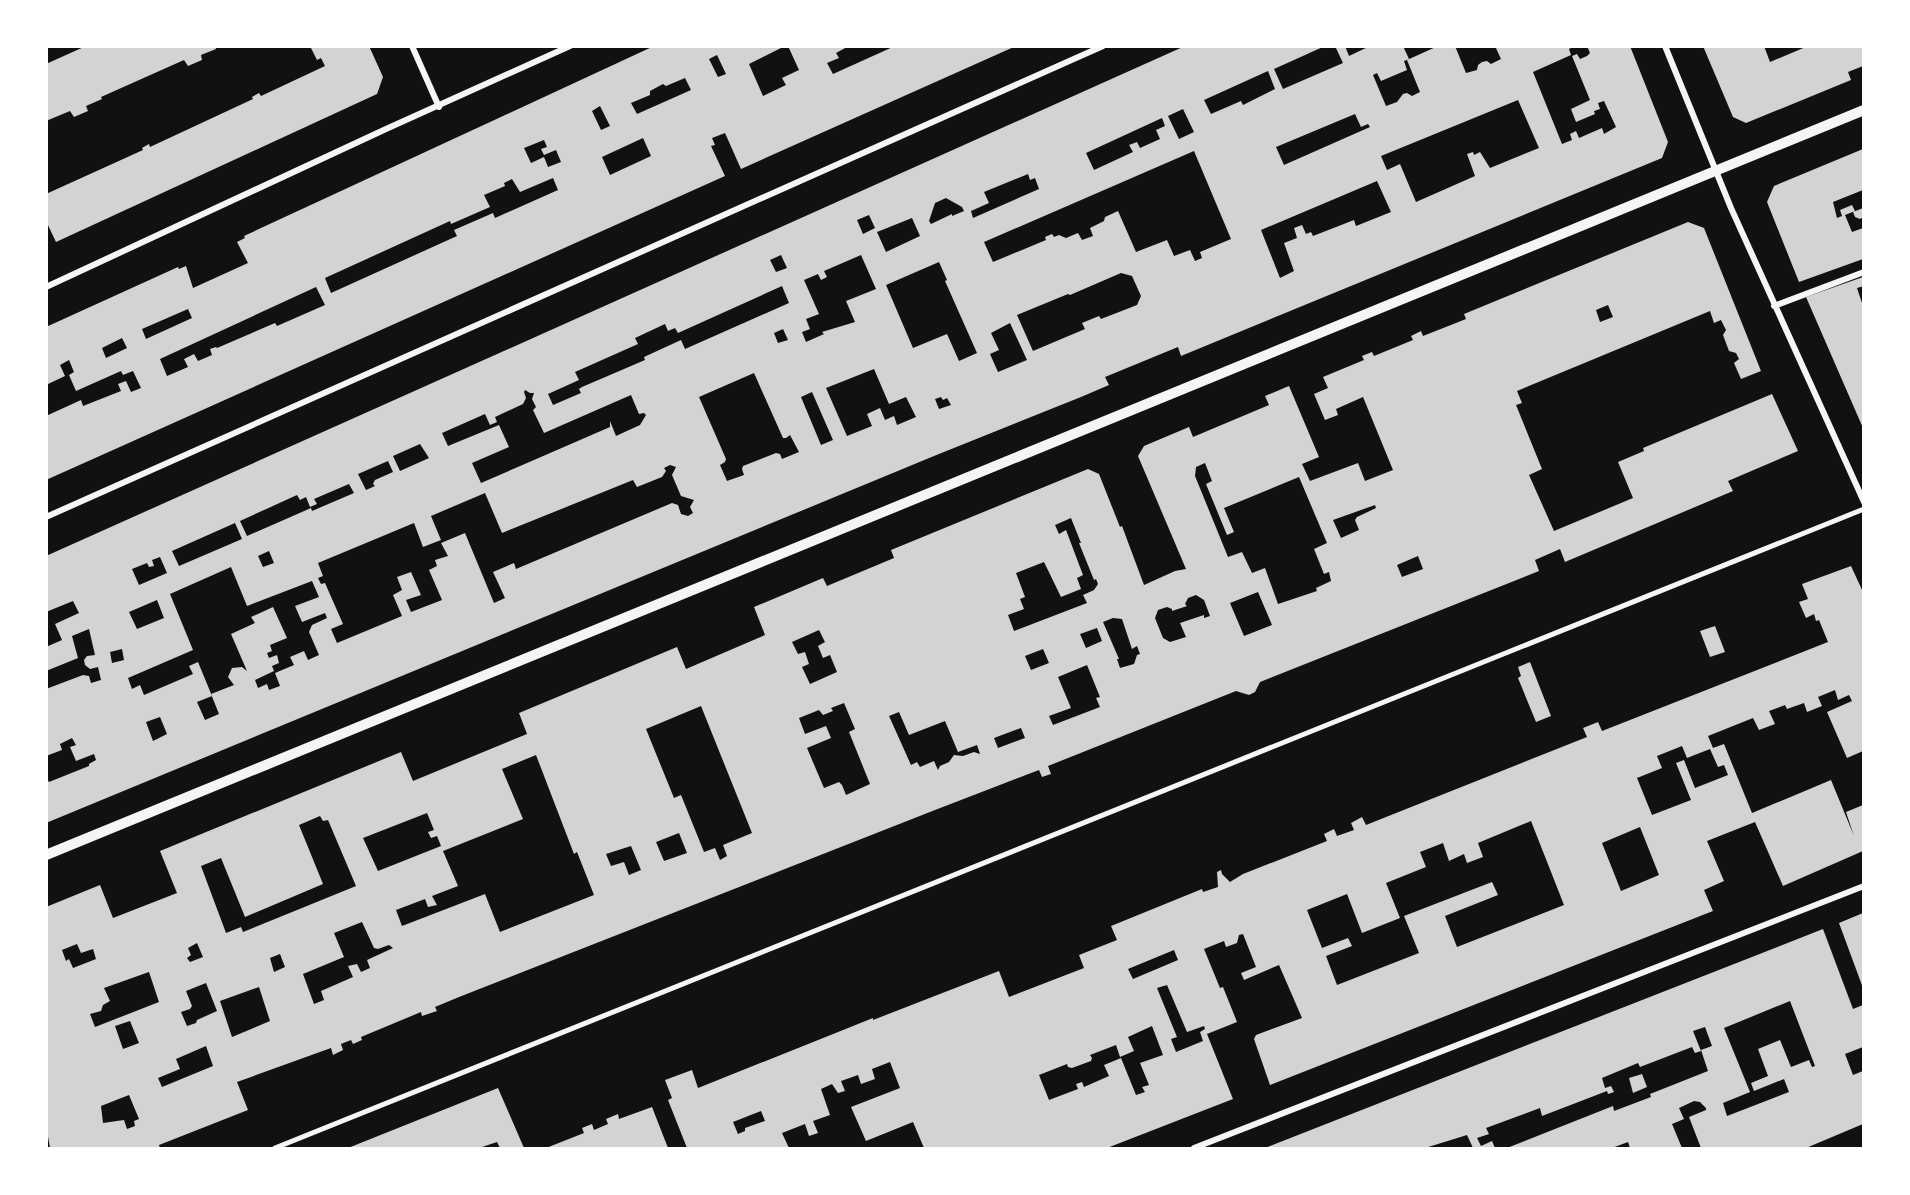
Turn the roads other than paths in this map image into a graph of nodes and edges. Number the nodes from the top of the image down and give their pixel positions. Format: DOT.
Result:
graph roads {
  1 [pos="412,46"];
  2 [pos="570,46"];
  3 [pos="1103,46"];
  4 [pos="1665,46"];
  5 [pos="439,107"];
  6 [pos="1863,110"];
  7 [pos="1717,171"];
  8 [pos="1863,272"];
  9 [pos="46,287"];
  10 [pos="1774,306"];
  11 [pos="1863,502"];
  12 [pos="1863,509"];
  13 [pos="46,517"];
  14 [pos="46,855"];
  15 [pos="1863,886"];
  16 [pos="275,1149"];
  17 [pos="1194,1149"];
  1 -- 5 [label="street"];
  2 -- 5 [label="street"];
  3 -- 13 [label="street"];
  4 -- 7 [label="street"];
  5 -- 9 [label="street"];
  6 -- 7 [label="street"];
  7 -- 10 [label="street"];
  7 -- 14 [label="street"];
  8 -- 10 [label="street"];
  10 -- 11 [label="street"];
  12 -- 16 [label="street"];
  15 -- 17 [label="street"];
}
